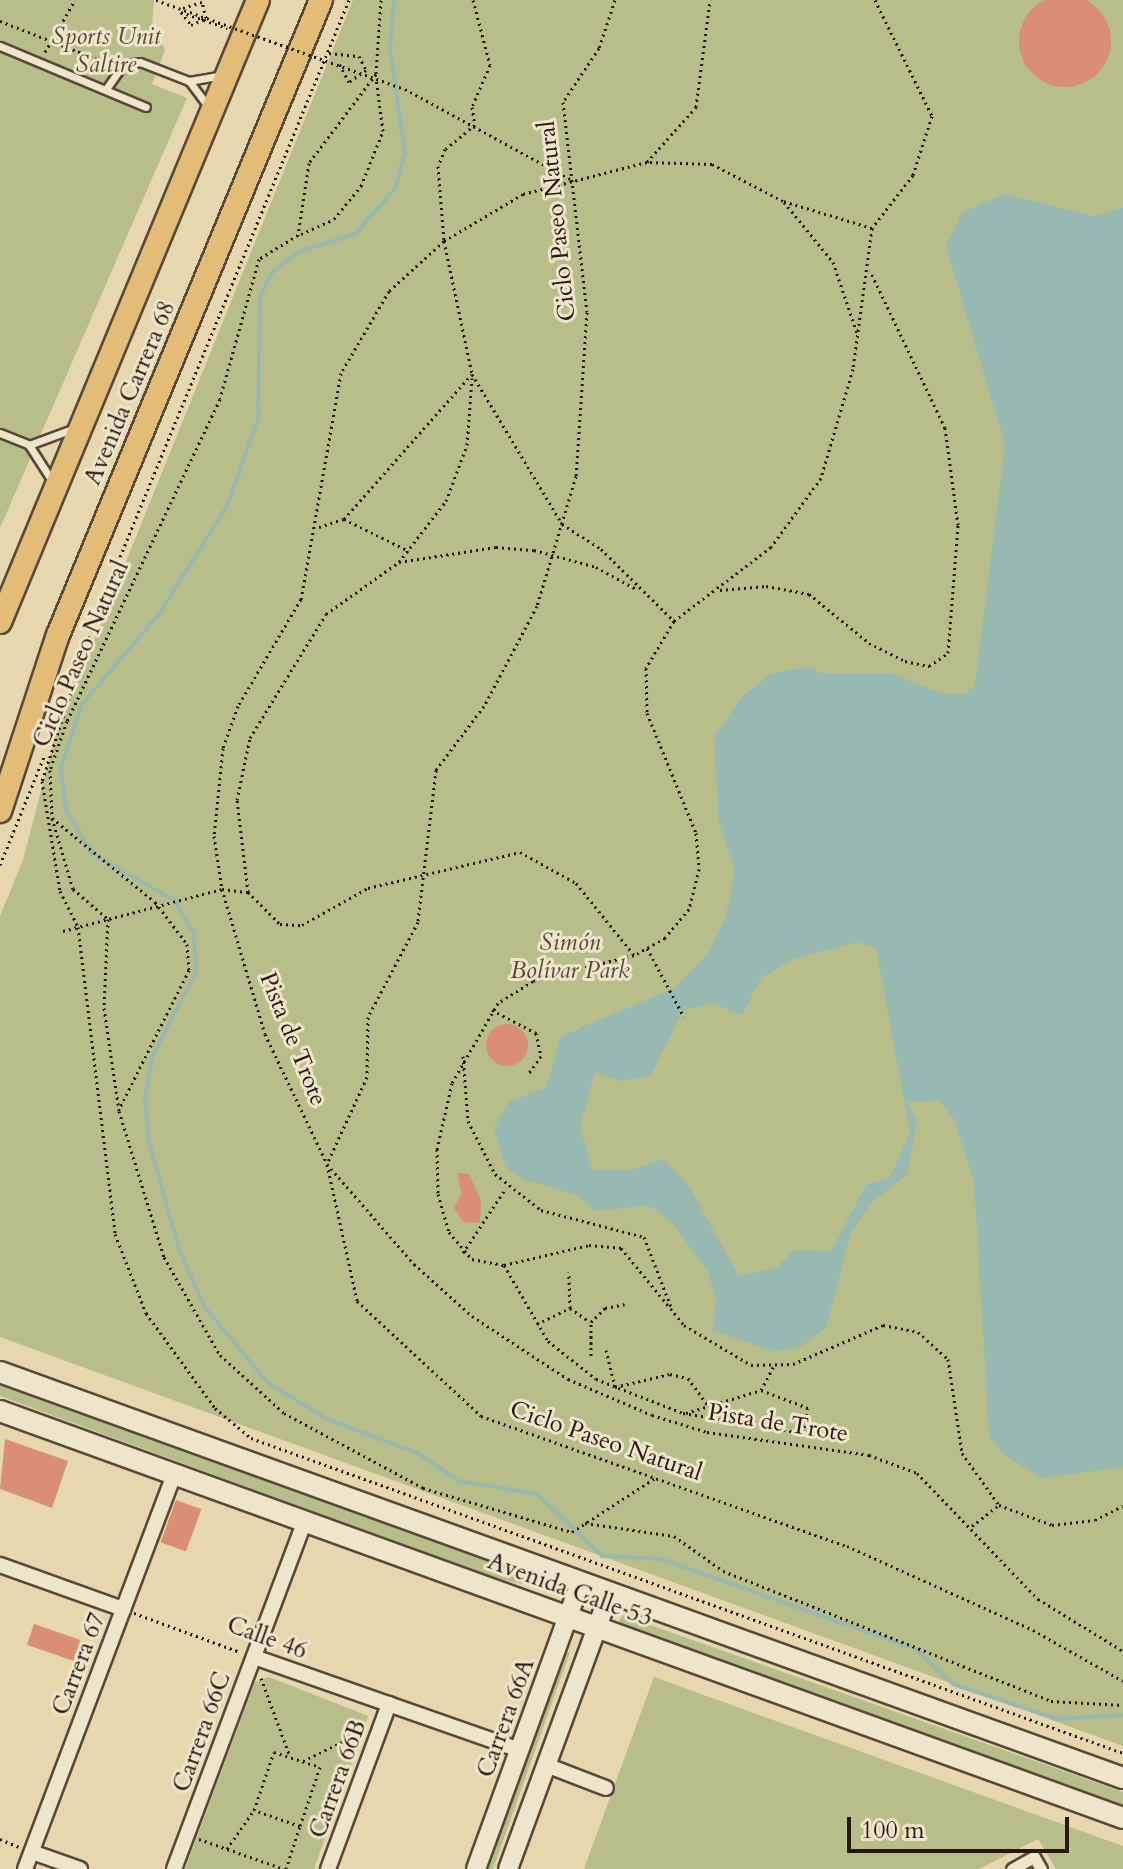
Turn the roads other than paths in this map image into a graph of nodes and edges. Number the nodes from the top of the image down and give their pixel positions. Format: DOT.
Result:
graph roads {
  1 [pos="258,0"];
  2 [pos="321,0"];
  3 [pos="0,46"];
  4 [pos="227,74"];
  5 [pos="189,81"];
  6 [pos="106,89"];
  7 [pos="146,107"];
  8 [pos="212,111"];
  9 [pos="81,425"];
  10 [pos="0,433"];
  11 [pos="29,445"];
  12 [pos="54,489"];
  13 [pos="0,622"];
  14 [pos="0,811"];
  15 [pos="0,1372"];
  16 [pos="0,1411"];
  17 [pos="174,1474"];
  18 [pos="305,1521"];
  19 [pos="0,1565"];
  20 [pos="580,1583"];
  21 [pos="609,1594"];
  22 [pos="123,1609"];
  23 [pos="568,1617"];
  24 [pos="597,1627"];
  25 [pos="254,1657"];
  26 [pos="389,1704"];
  27 [pos="519,1750"];
  28 [pos="546,1765"];
  29 [pos="1123,1778"];
  30 [pos="606,1788"];
  31 [pos="1123,1818"];
  32 [pos="32,1852"];
  33 [pos="25,1869"];
  34 [pos="80,1869"];
  35 [pos="174,1869"];
  36 [pos="328,1869"];
  37 [pos="476,1869"];
  38 [pos="508,1869"];
  39 [pos="1012,1869"];
  40 [pos="1041,1869"];
  1 -- 4 [label="main road, Avenida Carrera 68"];
  2 -- 14 [label="main road, Avenida Carrera 68"];
  3 -- 6 [label="lane"];
  4 -- 5 [label="lane"];
  4 -- 8 [label="main road, Avenida Carrera 68"];
  5 -- 6 [label="lane"];
  5 -- 8 [label="lane"];
  6 -- 7 [label="lane"];
  8 -- 9 [label="main road, Avenida Carrera 68"];
  9 -- 11 [label="lane"];
  9 -- 12 [label="main road, Avenida Carrera 68"];
  10 -- 11 [label="lane"];
  11 -- 12 [label="lane"];
  12 -- 13 [label="main road, Avenida Carrera 68"];
  15 -- 20 [label="main road, Avenida Calle 53"];
  16 -- 17 [label="main road, Avenida Calle 53"];
  17 -- 18 [label="main road, Avenida Calle 53"];
  17 -- 22 [label="street, Carrera 67"];
  18 -- 23 [label="main road, Avenida Calle 53"];
  18 -- 25 [label="street, Carrera 66C"];
  19 -- 22 [label="street"];
  20 -- 21 [label="main road, Avenida Calle 53"];
  20 -- 23 [label="street, Carrera 66A"];
  21 -- 24 [label="street"];
  21 -- 29 [label="main road, Avenida Calle 53"];
  22 -- 32 [label="street, Carrera 67"];
  23 -- 24 [label="main road, Avenida Calle 53"];
  23 -- 27 [label="street, Carrera 66A"];
  24 -- 28 [label="street"];
  24 -- 31 [label="main road, Avenida Calle 53"];
  25 -- 26 [label="street, Calle 46"];
  25 -- 35 [label="street, Carrera 66C"];
  26 -- 27 [label="street, Calle 46"];
  26 -- 36 [label="street, Carrera 66B"];
  27 -- 37 [label="street, Carrera 66A"];
  28 -- 30 [label="street"];
  28 -- 38 [label="street"];
  32 -- 33 [label="street, Carrera 67"];
  32 -- 34 [label="street"];
  39 -- 40 [label="street"];
}
